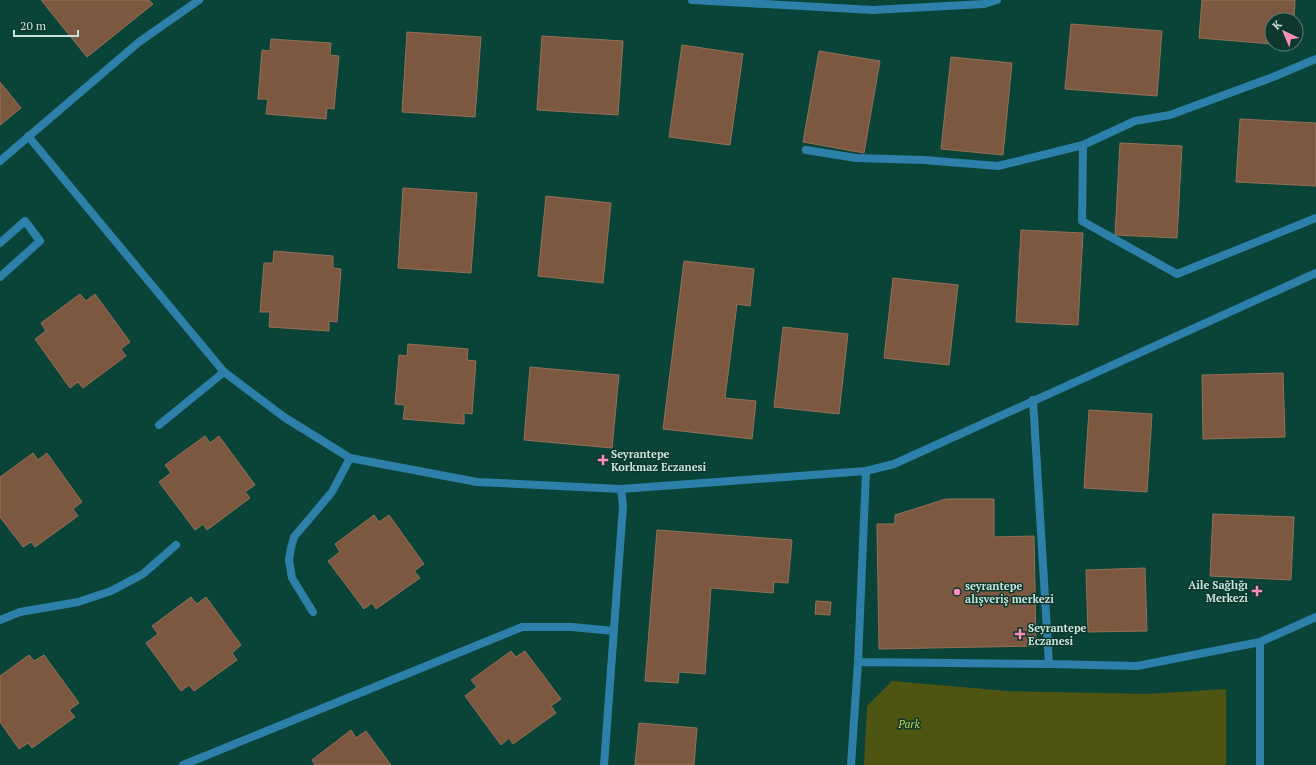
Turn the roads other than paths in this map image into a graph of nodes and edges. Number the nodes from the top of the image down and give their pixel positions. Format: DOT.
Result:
graph roads {
  1 [pos="199,0"];
  2 [pos="692,0"];
  3 [pos="997,0"];
  4 [pos="1316,59"];
  5 [pos="28,136"];
  6 [pos="1083,144"];
  7 [pos="806,150"];
  8 [pos="0,161"];
  9 [pos="1316,218"];
  10 [pos="0,243"];
  11 [pos="1316,273"];
  12 [pos="0,277"];
  13 [pos="224,372"];
  14 [pos="1033,400"];
  15 [pos="159,425"];
  16 [pos="350,458"];
  17 [pos="866,472"];
  18 [pos="621,489"];
  19 [pos="176,545"];
  20 [pos="313,612"];
  21 [pos="1316,617"];
  22 [pos="0,620"];
  23 [pos="614,631"];
  24 [pos="1260,642"];
  25 [pos="858,662"];
  26 [pos="1049,664"];
  27 [pos="183,765"];
  28 [pos="604,765"];
  29 [pos="851,765"];
  30 [pos="1260,765"];
  1 -- 5 [label="street"];
  2 -- 3 [label="street"];
  4 -- 6 [label="street"];
  5 -- 8 [label="street"];
  5 -- 13 [label="street"];
  6 -- 7 [label="street"];
  6 -- 9 [label="street"];
  10 -- 12 [label="street"];
  11 -- 14 [label="street"];
  13 -- 15 [label="street"];
  13 -- 16 [label="street"];
  14 -- 17 [label="street"];
  14 -- 26 [label="street"];
  16 -- 18 [label="street"];
  16 -- 20 [label="street"];
  17 -- 18 [label="street"];
  17 -- 25 [label="street"];
  18 -- 23 [label="street"];
  19 -- 22 [label="street"];
  21 -- 24 [label="street"];
  23 -- 27 [label="street"];
  23 -- 28 [label="street"];
  24 -- 26 [label="street"];
  24 -- 30 [label="street"];
  25 -- 26 [label="street"];
  25 -- 29 [label="street"];
}
